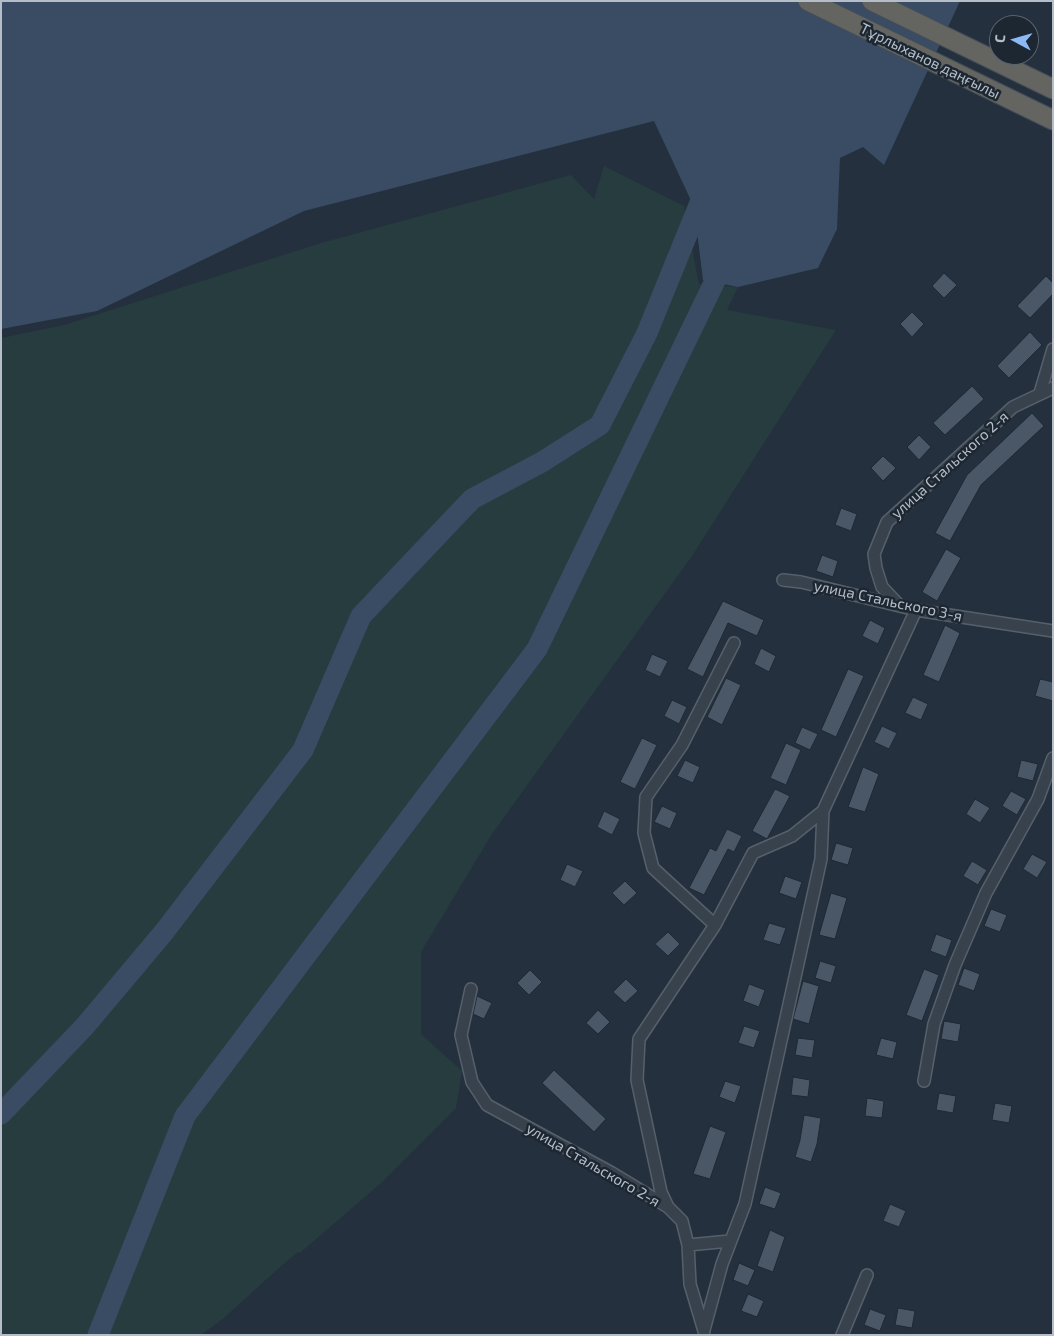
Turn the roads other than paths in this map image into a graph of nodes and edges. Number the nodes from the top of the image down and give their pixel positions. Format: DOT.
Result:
graph roads {
  1 [pos="808,1"];
  2 [pos="872,1"];
  3 [pos="1053,89"];
  4 [pos="1053,120"];
  5 [pos="1053,349"];
  6 [pos="1053,388"];
  7 [pos="1040,394"];
  8 [pos="783,580"];
  9 [pos="898,604"];
  10 [pos="916,610"];
  11 [pos="1053,631"];
  12 [pos="734,644"];
  13 [pos="1053,758"];
  14 [pos="823,811"];
  15 [pos="715,925"];
  16 [pos="471,988"];
  17 [pos="924,1081"];
  18 [pos="668,1208"];
  19 [pos="730,1241"];
  20 [pos="688,1245"];
  21 [pos="867,1275"];
  22 [pos="705,1332"];
  23 [pos="842,1335"];
  1 -- 4 [label="highway, Тұрлыханов даңғылы"];
  2 -- 3 [label="highway, Тұрлыханов даңғылы"];
  5 -- 7 [label="street"];
  6 -- 7 [label="street, улица Стальского 2-я"];
  7 -- 9 [label="street, улица Стальского 2-я"];
  8 -- 9 [label="street, улица Стальского 3-я"];
  9 -- 10 [label="street, улица Стальского 3-я"];
  10 -- 11 [label="street, улица Стальского 3-я"];
  10 -- 14 [label="street, улица Стальского 2-я"];
  12 -- 15 [label="street"];
  13 -- 17 [label="street"];
  14 -- 15 [label="street, улица Стальского 2-я"];
  14 -- 19 [label="street, улица Стальского 2-я"];
  15 -- 18 [label="street, улица Стальского 2-я"];
  16 -- 18 [label="street, улица Стальского 2-я"];
  18 -- 20 [label="street"];
  19 -- 20 [label="street"];
  19 -- 22 [label="street, улица Стальского 2-я"];
  20 -- 22 [label="street"];
  21 -- 23 [label="street"];
}
